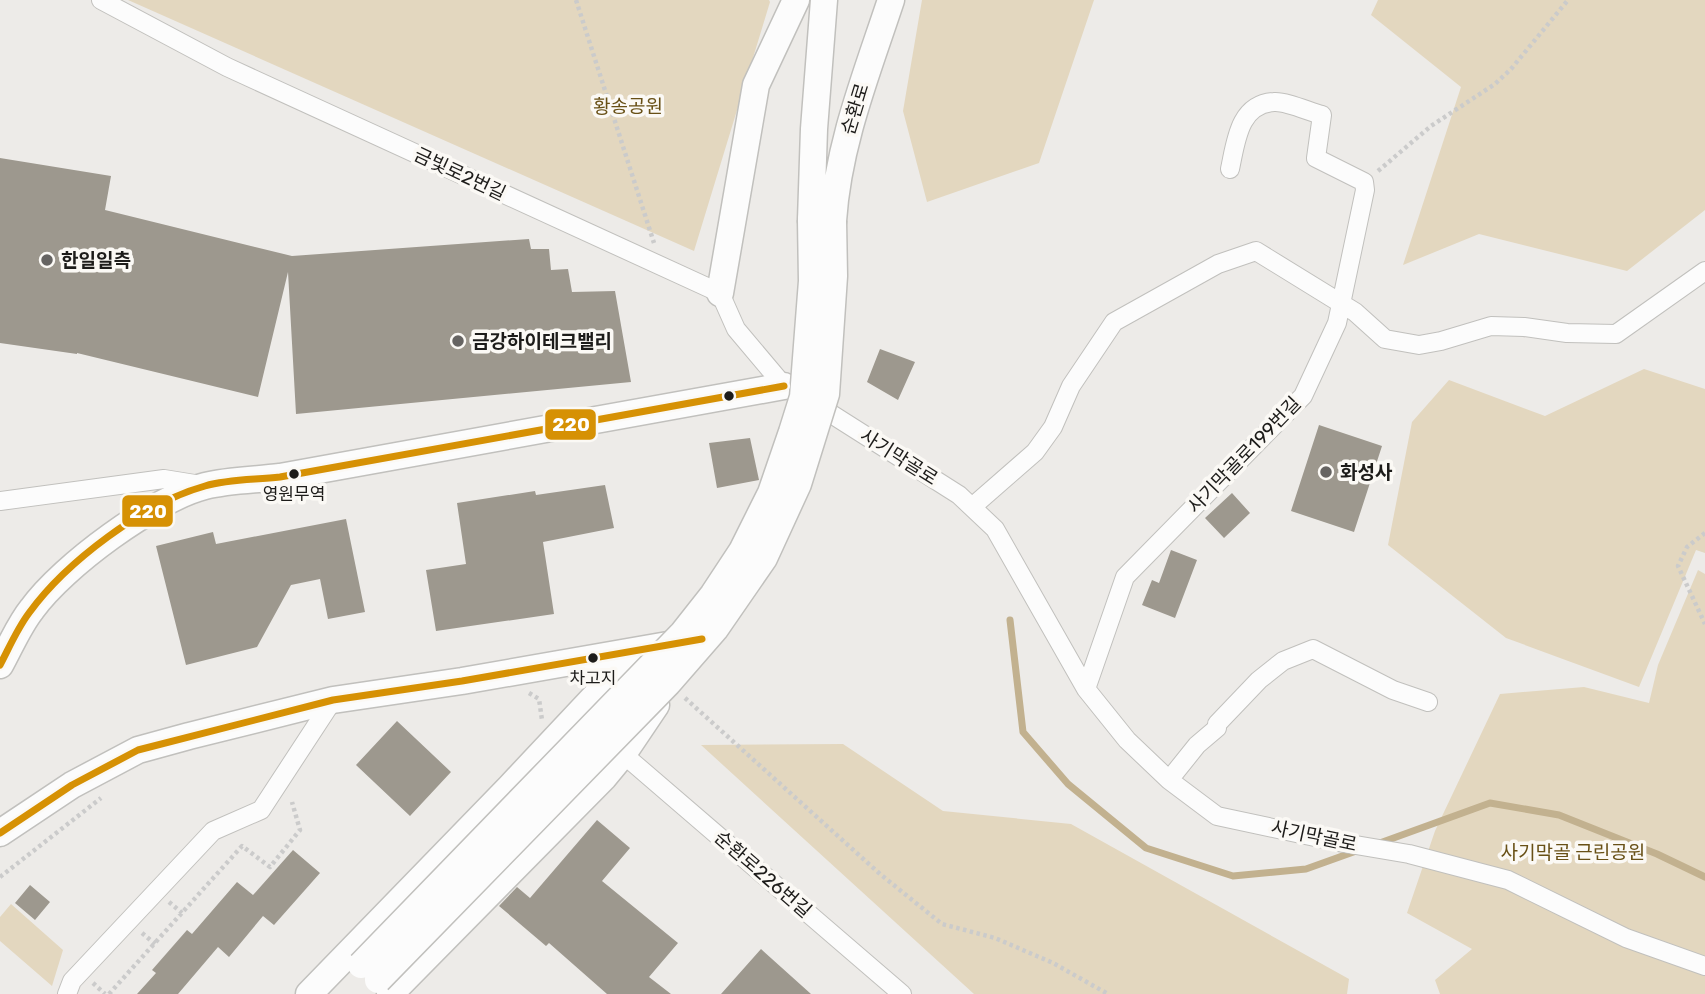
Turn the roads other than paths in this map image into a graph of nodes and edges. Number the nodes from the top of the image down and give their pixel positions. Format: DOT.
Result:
graph roads {
  1 [pos="101,0"];
  2 [pos="796,0"];
  3 [pos="824,0"];
  4 [pos="891,0"];
  5 [pos="1230,169"];
  6 [pos="822,220"];
  7 [pos="1705,271"];
  8 [pos="720,293"];
  9 [pos="1348,308"];
  10 [pos="784,386"];
  11 [pos="818,406"];
  12 [pos="205,486"];
  13 [pos="0,501"];
  14 [pos="972,507"];
  15 [pos="702,639"];
  16 [pos="0,665"];
  17 [pos="1086,689"];
  18 [pos="333,700"];
  19 [pos="1428,702"];
  20 [pos="623,754"];
  21 [pos="1169,780"];
  22 [pos="0,833"];
  23 [pos="1705,966"];
  24 [pos="373,983"];
  25 [pos="67,994"];
  26 [pos="309,994"];
  27 [pos="333,994"];
  28 [pos="902,994"];
  1 -- 8 [label="street, 금빛로2번길"];
  2 -- 8 [label="main road"];
  3 -- 6 [label="main road, 순환로"];
  4 -- 6 [label="main road, 순환로"];
  5 -- 9 [label="street, 사기막골로199번길"];
  6 -- 24 [label="main road, bridge"];
  7 -- 9 [label="street"];
  8 -- 10 [label="street"];
  9 -- 14 [label="street"];
  9 -- 17 [label="street, 사기막골로199번길"];
  10 -- 11 [label="street, 사기막골로"];
  10 -- 12 [label="main road"];
  11 -- 14 [label="street, 사기막골로"];
  11 -- 15 [label="main road"];
  12 -- 13 [label="street"];
  12 -- 16 [label="main road"];
  14 -- 17 [label="street, 사기막골로"];
  15 -- 18 [label="main road"];
  15 -- 20 [label="main road"];
  15 -- 26 [label="main road"];
  17 -- 21 [label="street, 사기막골로"];
  18 -- 22 [label="main road"];
  18 -- 25 [label="street"];
  19 -- 21 [label="street"];
  20 -- 24 [label="main road"];
  20 -- 28 [label="street, 순환로226번길"];
  21 -- 23 [label="street, 사기막골로"];
  24 -- 27 [label="main road"];
}
